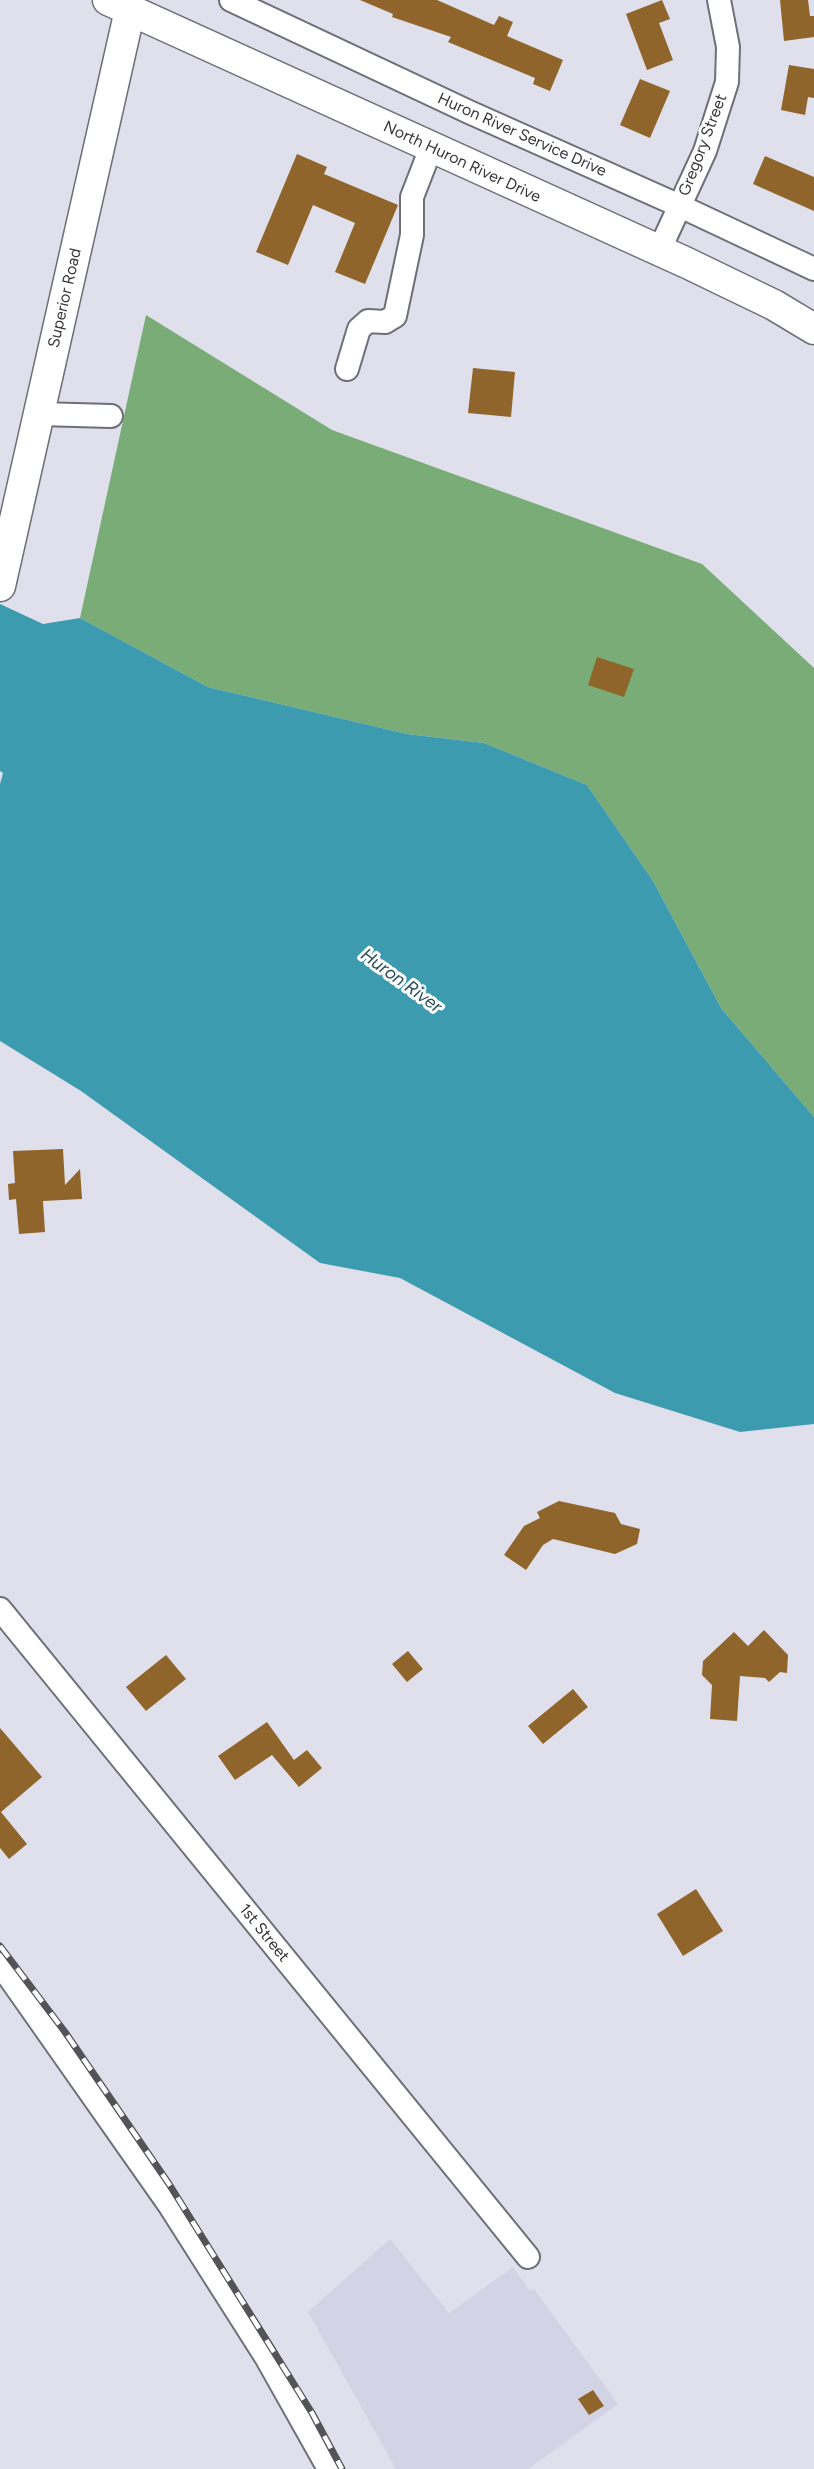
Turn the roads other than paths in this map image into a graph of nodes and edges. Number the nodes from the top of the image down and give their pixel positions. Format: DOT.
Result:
graph roads {
  1 [pos="231,0"];
  2 [pos="718,0"];
  3 [pos="119,5"];
  4 [pos="431,148"];
  5 [pos="680,206"];
  6 [pos="658,251"];
  7 [pos="814,269"];
  8 [pos="814,329"];
  9 [pos="347,369"];
  10 [pos="39,414"];
  11 [pos="111,416"];
  12 [pos="1,584"];
  13 [pos="0,1608"];
  14 [pos="0,1964"];
  15 [pos="528,2257"];
  16 [pos="329,2469"];
  1 -- 5 [label="street, Huron River Service Drive"];
  2 -- 5 [label="street, Gregory Street"];
  3 -- 4 [label="main road, North Huron River Drive"];
  3 -- 10 [label="main road, Superior Road"];
  4 -- 6 [label="main road, North Huron River Drive"];
  4 -- 9 [label="street"];
  5 -- 6 [label="street, Gregory Street"];
  5 -- 7 [label="street, Huron River Service Drive"];
  6 -- 8 [label="main road, North Huron River Drive"];
  10 -- 11 [label="street"];
  10 -- 12 [label="main road, Superior Road"];
  13 -- 15 [label="street, 1st Street"];
  14 -- 16 [label="street"];
}
